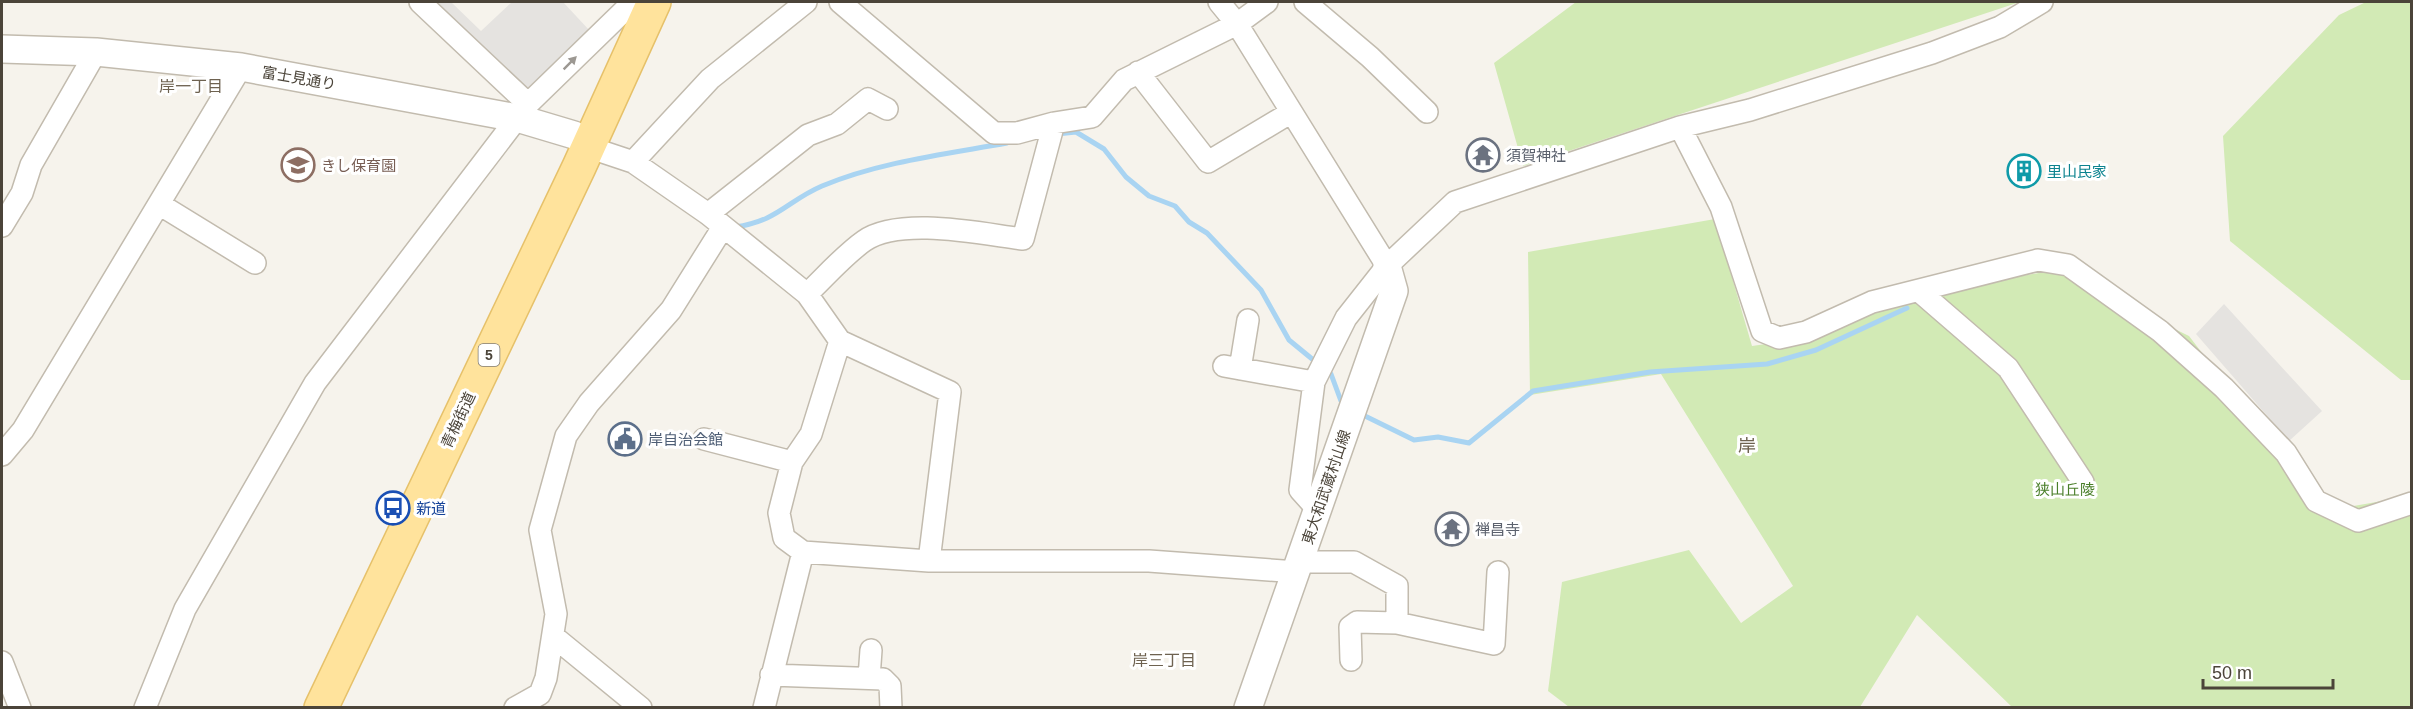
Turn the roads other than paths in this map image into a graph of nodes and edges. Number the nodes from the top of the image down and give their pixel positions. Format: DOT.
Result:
graph roads {
  1 [pos="420,2"];
  2 [pos="647,2"];
  3 [pos="806,2"];
  4 [pos="840,2"];
  5 [pos="1219,2"];
  6 [pos="1267,2"];
  7 [pos="1305,2"];
  8 [pos="2042,2"];
  9 [pos="1237,24"];
  10 [pos="2,49"];
  11 [pos="96,52"];
  12 [pos="241,68"];
  13 [pos="1138,72"];
  14 [pos="887,110"];
  15 [pos="523,111"];
  16 [pos="1427,112"];
  17 [pos="1290,113"];
  18 [pos="1680,127"];
  19 [pos="1052,132"];
  20 [pos="590,144"];
  21 [pos="633,162"];
  22 [pos="159,204"];
  23 [pos="715,221"];
  24 [pos="2,226"];
  25 [pos="255,263"];
  26 [pos="1387,266"];
  27 [pos="1919,291"];
  28 [pos="807,294"];
  29 [pos="1248,320"];
  30 [pos="840,341"];
  31 [pos="1319,371"];
  32 [pos="704,439"];
  33 [pos="2,455"];
  34 [pos="792,462"];
  35 [pos="2083,482"];
  36 [pos="2412,503"];
  37 [pos="1318,510"];
  38 [pos="803,552"];
  39 [pos="929,561"];
  40 [pos="1299,567"];
  41 [pos="1498,572"];
  42 [pos="1397,623"];
  43 [pos="553,636"];
  44 [pos="871,650"];
  45 [pos="1351,660"];
  46 [pos="2,662"];
  47 [pos="771,675"];
  48 [pos="869,678"];
  49 [pos="527,705"];
  50 [pos="20,708"];
  51 [pos="145,708"];
  52 [pos="321,708"];
  53 [pos="641,708"];
  54 [pos="764,708"];
  55 [pos="891,708"];
  56 [pos="1248,708"];
  1 -- 15 [label="street"];
  15 -- 2 [label="street, one-way"];
  2 -- 20 [label="main road, 青梅街道 / 5"];
  3 -- 21 [label="street"];
  4 -- 19 [label="street"];
  5 -- 9 [label="street"];
  6 -- 9 [label="street"];
  7 -- 16 [label="street"];
  8 -- 18 [label="street"];
  9 -- 13 [label="street"];
  9 -- 17 [label="street"];
  10 -- 11 [label="street, 富士見通り"];
  11 -- 12 [label="street, 富士見通り"];
  11 -- 24 [label="street"];
  12 -- 15 [label="street, 富士見通り"];
  12 -- 22 [label="street"];
  13 -- 17 [label="street"];
  13 -- 19 [label="street"];
  14 -- 23 [label="street"];
  15 -- 20 [label="street, 富士見通り"];
  15 -- 51 [label="street"];
  17 -- 26 [label="street"];
  18 -- 26 [label="street"];
  18 -- 27 [label="street"];
  19 -- 28 [label="street"];
  20 -- 21 [label="street"];
  20 -- 52 [label="main road, 青梅街道 / 5"];
  21 -- 23 [label="street"];
  22 -- 25 [label="street"];
  22 -- 33 [label="street"];
  23 -- 28 [label="street"];
  23 -- 43 [label="street"];
  26 -- 31 [label="street"];
  26 -- 37 [label="street, 東大和武蔵村山線"];
  27 -- 35 [label="street"];
  27 -- 36 [label="street"];
  28 -- 30 [label="street"];
  29 -- 31 [label="street"];
  30 -- 34 [label="street"];
  30 -- 39 [label="street"];
  31 -- 37 [label="street"];
  32 -- 34 [label="street"];
  34 -- 38 [label="street"];
  37 -- 40 [label="street, 東大和武蔵村山線"];
  38 -- 39 [label="street"];
  38 -- 47 [label="street"];
  39 -- 40 [label="street"];
  40 -- 42 [label="street"];
  40 -- 56 [label="street, 東大和武蔵村山線"];
  41 -- 42 [label="street"];
  42 -- 45 [label="street"];
  43 -- 49 [label="street"];
  43 -- 53 [label="street"];
  44 -- 48 [label="street"];
  46 -- 50 [label="street"];
  47 -- 48 [label="street"];
  47 -- 54 [label="street"];
  48 -- 55 [label="street"];
}
